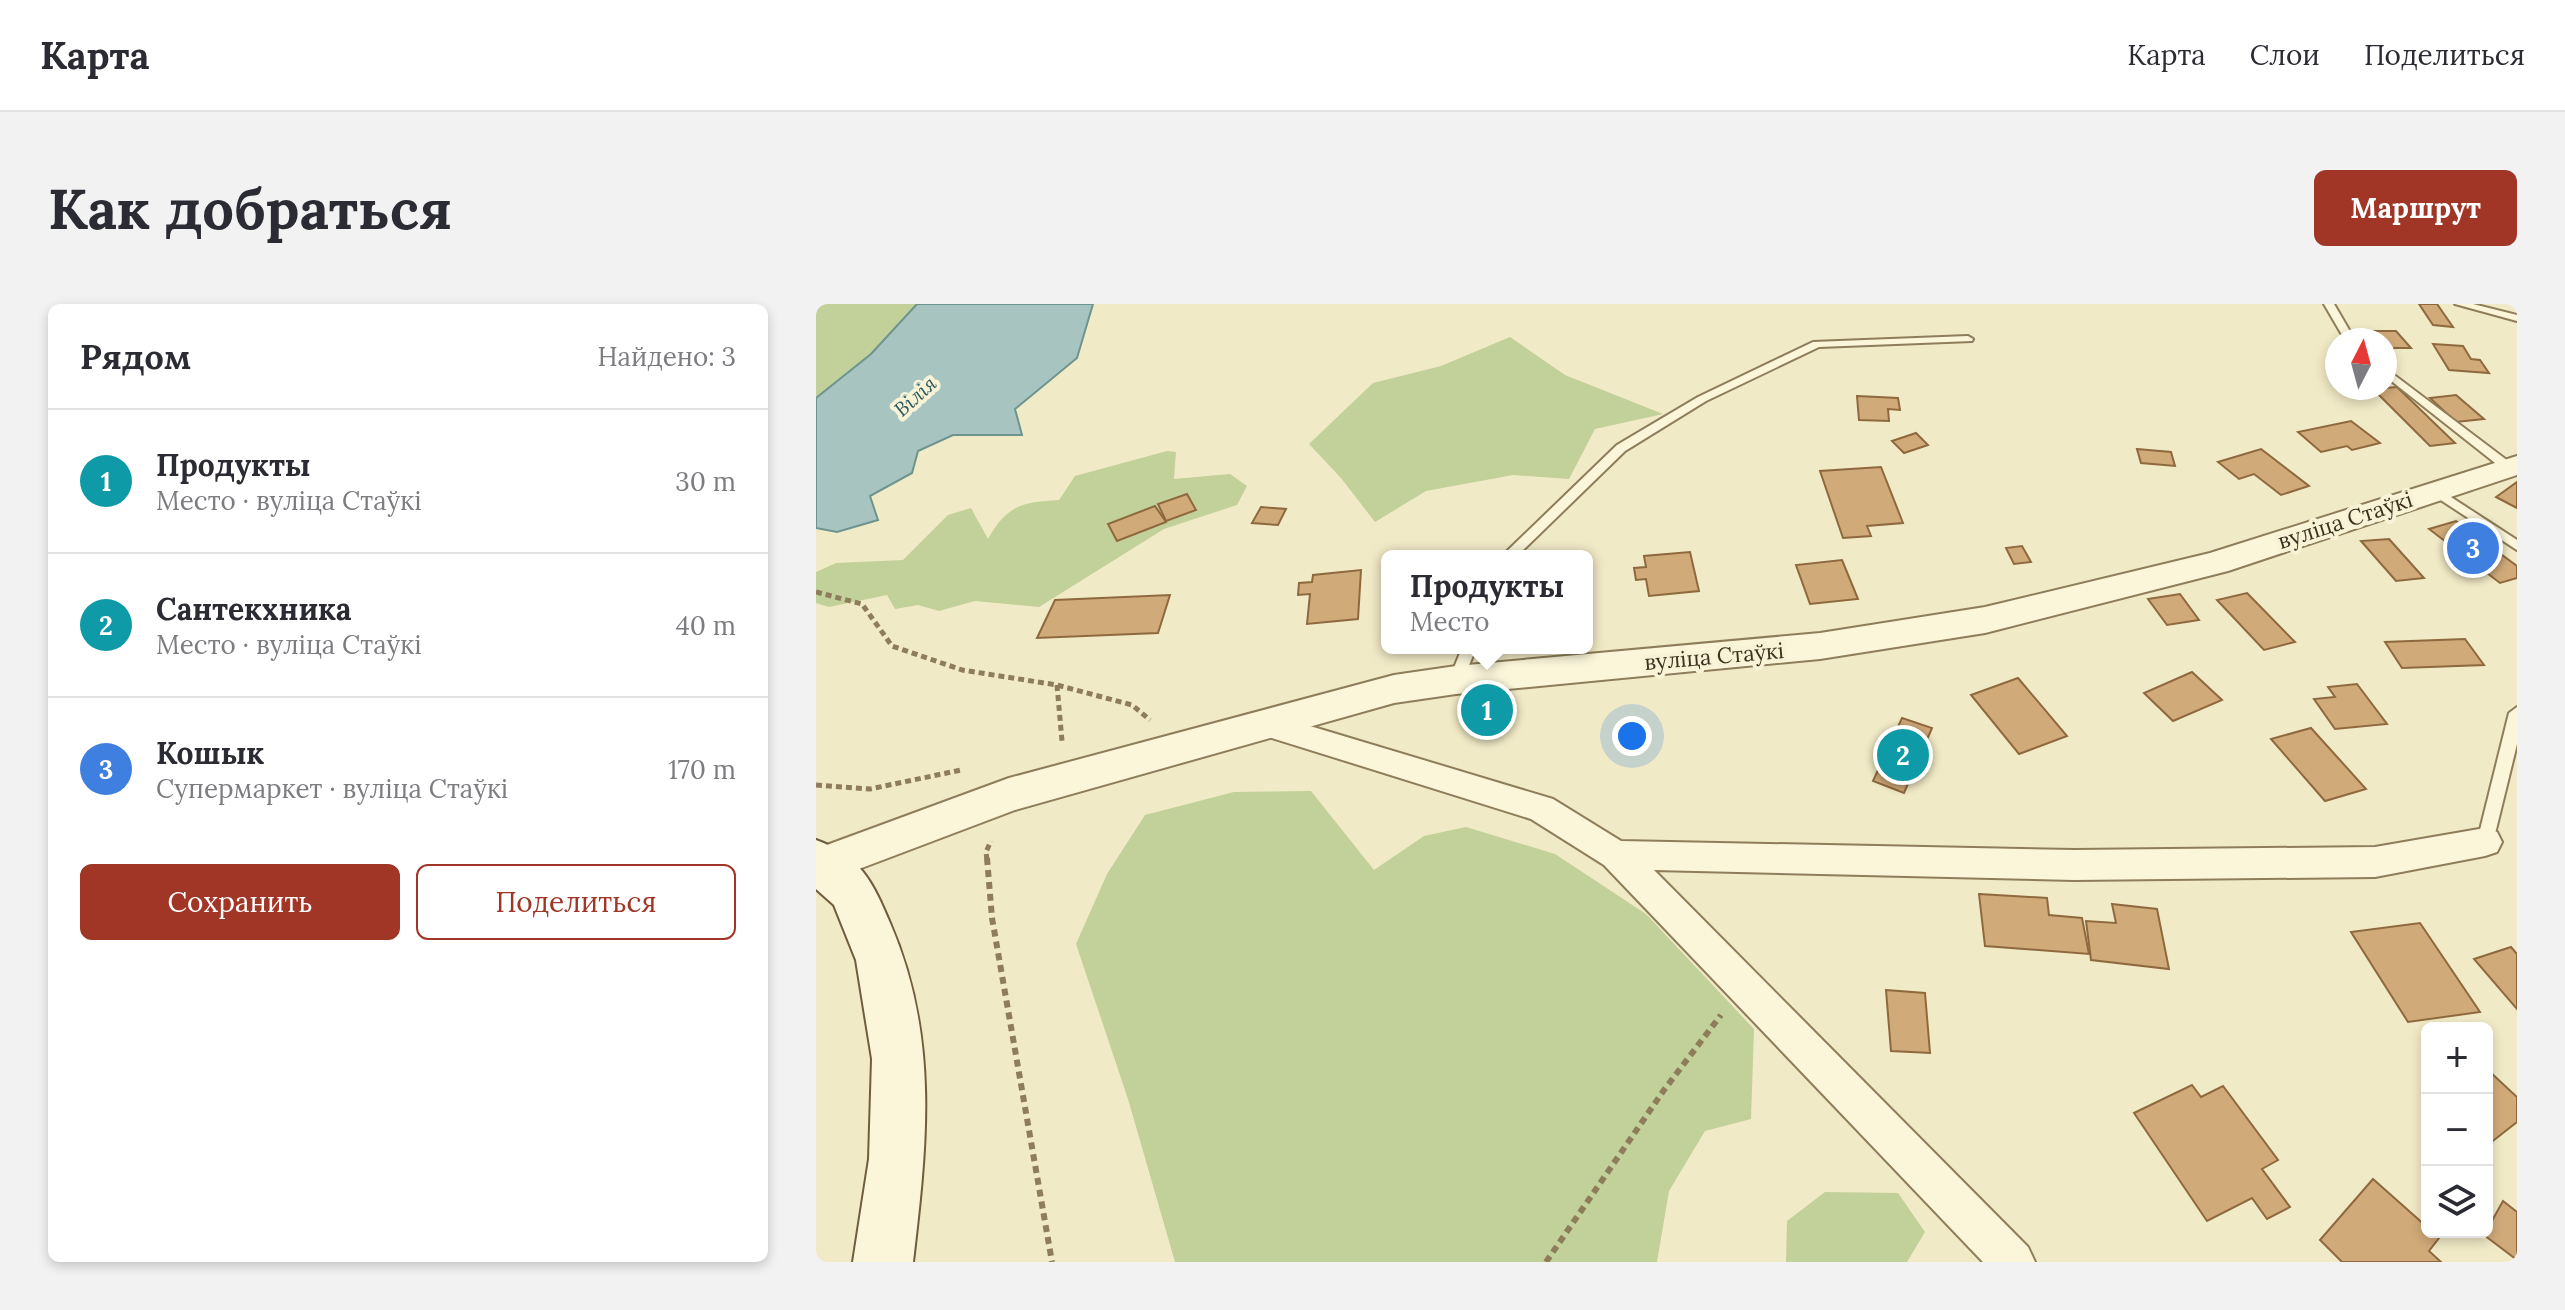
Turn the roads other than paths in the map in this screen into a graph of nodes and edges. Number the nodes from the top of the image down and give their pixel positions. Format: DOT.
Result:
graph roads {
  1 [pos="2329,304"];
  2 [pos="2460,304"];
  3 [pos="2517,318"];
  4 [pos="2343,328"];
  5 [pos="1968,339"];
  6 [pos="2397,380"];
  7 [pos="2512,466"];
  8 [pos="2434,490"];
  9 [pos="2517,546"];
  10 [pos="1515,550"];
  11 [pos="1467,654"];
  12 [pos="1456,680"];
  13 [pos="2517,713"];
  14 [pos="1267,725"];
  15 [pos="2485,842"];
  16 [pos="1616,855"];
  17 [pos="819,863"];
  18 [pos="883,1262"];
  19 [pos="2013,1262"];
  1 -- 4 [label="lane"];
  2 -- 3 [label="lane"];
  5 -- 10 [label="lane"];
  6 -- 7 [label="lane"];
  7 -- 8 [label="street, вуліца Стаўкі"];
  8 -- 9 [label="lane"];
  8 -- 12 [label="street, вуліца Стаўкі"];
  11 -- 12 [label="lane"];
  12 -- 14 [label="street, вуліца Стаўкі"];
  13 -- 15 [label="lane"];
  14 -- 16 [label="street"];
  14 -- 17 [label="street, вуліца Стаўкі"];
  15 -- 16 [label="street"];
  16 -- 19 [label="street"];
  17 -- 18 [label="main road"];
}
